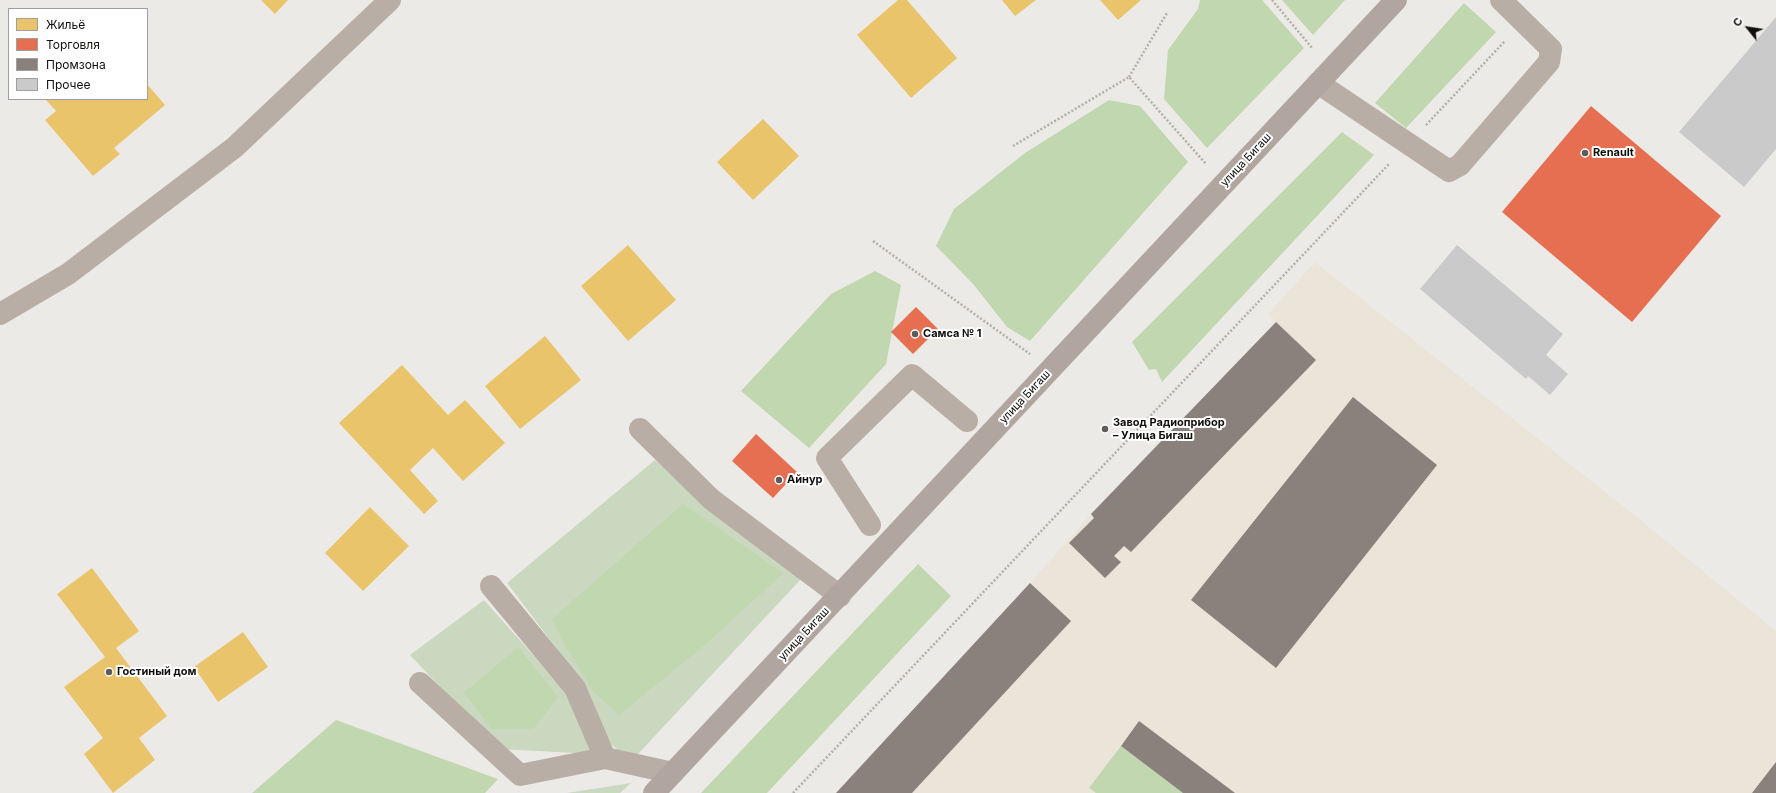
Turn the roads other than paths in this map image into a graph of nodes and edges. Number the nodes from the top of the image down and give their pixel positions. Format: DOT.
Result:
graph roads {
  1 [pos="390,0"];
  2 [pos="1396,0"];
  3 [pos="1501,0"];
  4 [pos="1324,76"];
  5 [pos="0,314"];
  6 [pos="967,421"];
  7 [pos="640,429"];
  8 [pos="870,525"];
  9 [pos="491,586"];
  10 [pos="840,596"];
  11 [pos="420,683"];
  12 [pos="605,758"];
  13 [pos="673,773"];
  14 [pos="654,793"];
  1 -- 5 [label="street"];
  2 -- 4 [label="main road, улица Бигаш"];
  3 -- 4 [label="street"];
  4 -- 10 [label="main road, улица Бигаш"];
  6 -- 8 [label="street"];
  7 -- 10 [label="street"];
  9 -- 12 [label="street"];
  10 -- 13 [label="main road, улица Бигаш"];
  11 -- 12 [label="street"];
  12 -- 13 [label="street"];
  13 -- 14 [label="main road, улица Бигаш"];
}
